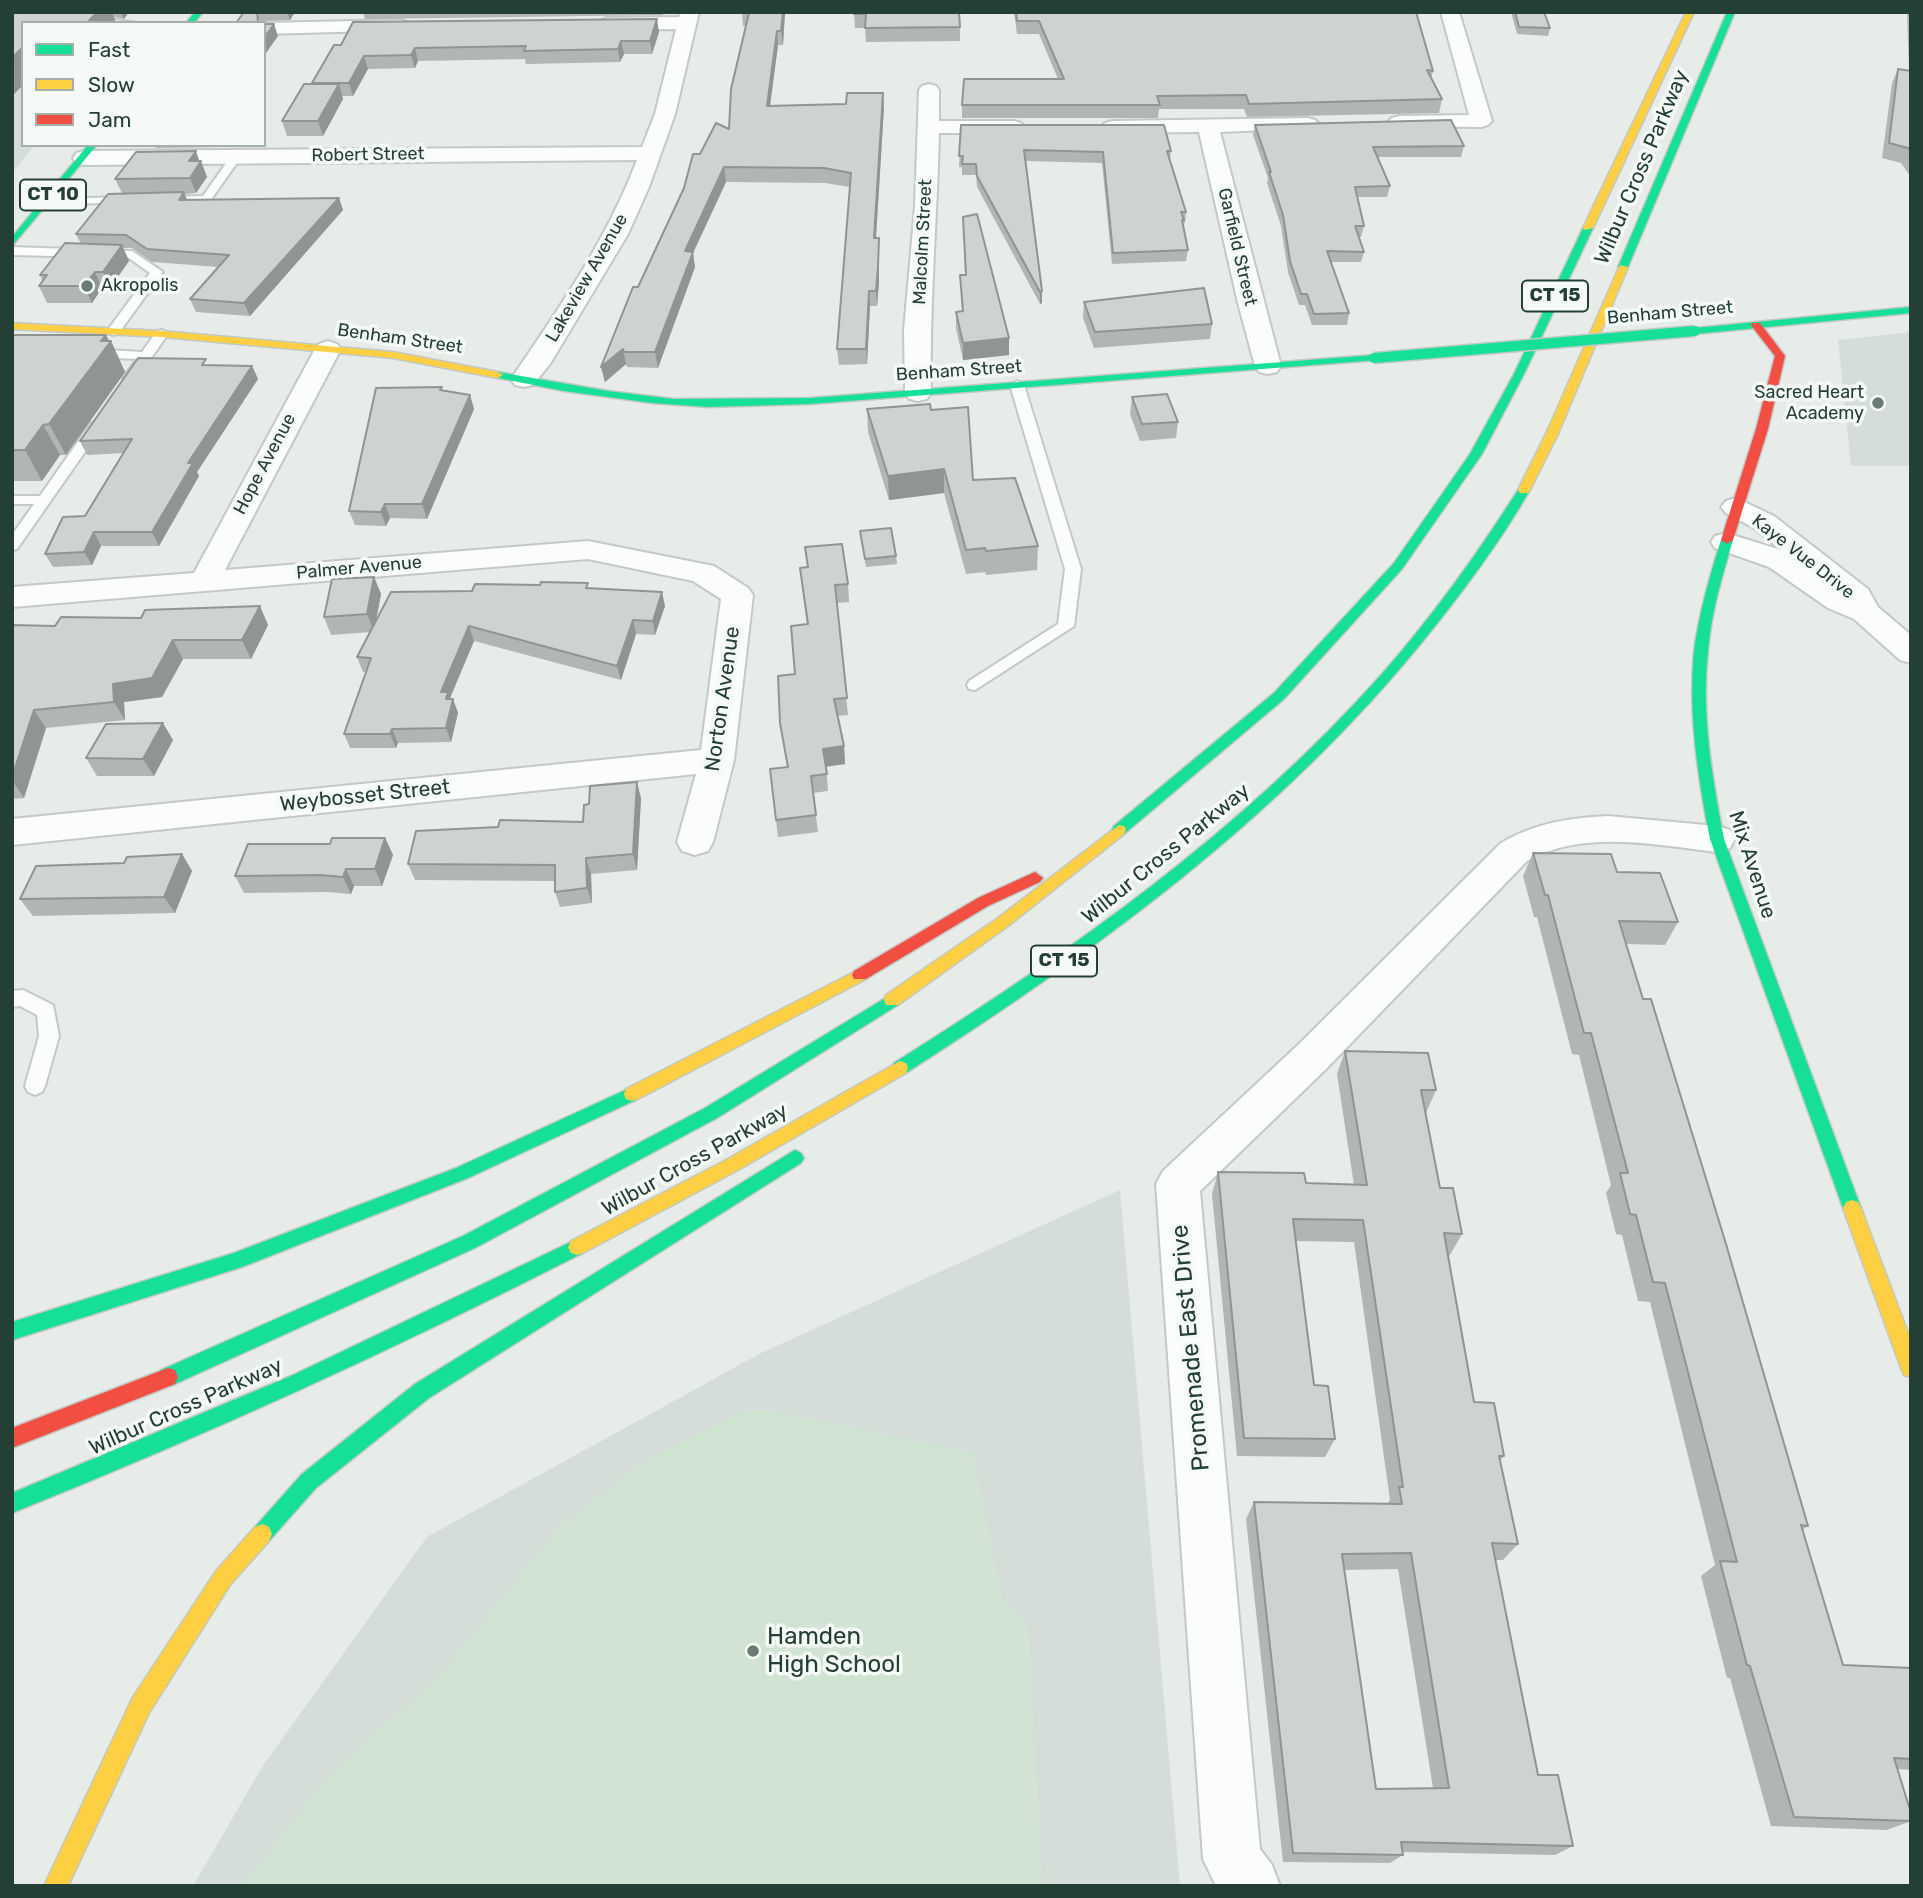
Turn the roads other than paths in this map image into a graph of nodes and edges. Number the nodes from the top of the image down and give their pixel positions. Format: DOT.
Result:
graph roads {
  1 [pos="1690,12"];
  2 [pos="1731,12"];
  3 [pos="1446,15"];
  4 [pos="688,18"];
  5 [pos="583,24"];
  6 [pos="416,26"];
  7 [pos="266,27"];
  8 [pos="929,90"];
  9 [pos="1372,123"];
  10 [pos="1331,124"];
  11 [pos="928,127"];
  12 [pos="1035,127"];
  13 [pos="1088,127"];
  14 [pos="1209,127"];
  15 [pos="89,151"];
  16 [pos="651,153"];
  17 [pos="236,157"];
  18 [pos="137,200"];
  19 [pos="151,200"];
  20 [pos="47,202"];
  21 [pos="12,243"];
  22 [pos="12,251"];
  23 [pos="1911,310"];
  24 [pos="1756,325"];
  25 [pos="12,326"];
  26 [pos="113,331"];
  27 [pos="162,334"];
  28 [pos="328,349"];
  29 [pos="78,352"];
  30 [pos="146,356"];
  31 [pos="1268,366"];
  32 [pos="524,379"];
  33 [pos="1017,385"];
  34 [pos="122,389"];
  35 [pos="918,393"];
  36 [pos="107,411"];
  37 [pos="12,500"];
  38 [pos="44,500"];
  39 [pos="1736,507"];
  40 [pos="1727,542"];
  41 [pos="12,546"];
  42 [pos="704,573"];
  43 [pos="206,581"];
  44 [pos="12,597"];
  45 [pos="1865,612"];
  46 [pos="1911,653"];
  47 [pos="975,685"];
  48 [pos="717,760"];
  49 [pos="12,832"];
  50 [pos="1717,839"];
  51 [pos="695,842"];
  52 [pos="1094,851"];
  53 [pos="12,999"];
  54 [pos="913,1061"];
  55 [pos="35,1086"];
  56 [pos="862,1108"];
  57 [pos="808,1150"];
  58 [pos="12,1331"];
  59 [pos="1911,1368"];
  60 [pos="12,1438"];
  61 [pos="12,1503"];
  62 [pos="56,1886"];
  63 [pos="1251,1886"];
  1 -- 52 [label="main road, Wilbur Cross Parkway / CT 15"];
  2 -- 54 [label="main road, Wilbur Cross Parkway / CT 15"];
  3 -- 9 [label="street"];
  4 -- 5 [label="street"];
  4 -- 16 [label="street, Lakeview Avenue"];
  6 -- 7 [label="street"];
  8 -- 11 [label="street, Malcolm Street"];
  10 -- 14 [label="street"];
  11 -- 12 [label="street"];
  11 -- 35 [label="street, Malcolm Street"];
  13 -- 14 [label="street"];
  14 -- 31 [label="street, Garfield Street"];
  15 -- 17 [label="street, Robert Street"];
  15 -- 20 [label="main road, CT 10"];
  16 -- 17 [label="street, Robert Street"];
  16 -- 32 [label="street, Lakeview Avenue"];
  17 -- 19 [label="lane"];
  18 -- 20 [label="lane"];
  20 -- 21 [label="main road, CT 10"];
  22 -- 26 [label="lane"];
  23 -- 24 [label="main road, Benham Street"];
  24 -- 31 [label="main road, Benham Street, bridge"];
  24 -- 39 [label="main road, Mix Avenue"];
  25 -- 26 [label="main road, Benham Street"];
  26 -- 27 [label="main road, Benham Street"];
  27 -- 28 [label="main road, Benham Street"];
  27 -- 30 [label="lane"];
  28 -- 32 [label="main road, Benham Street"];
  28 -- 43 [label="street, Hope Avenue"];
  29 -- 30 [label="lane"];
  30 -- 34 [label="lane"];
  31 -- 33 [label="main road, Benham Street"];
  32 -- 35 [label="main road, Benham Street"];
  33 -- 35 [label="main road, Benham Street"];
  33 -- 47 [label="lane"];
  36 -- 38 [label="lane"];
  37 -- 38 [label="lane"];
  38 -- 41 [label="lane"];
  39 -- 40 [label="main road, Mix Avenue"];
  39 -- 45 [label="street, Kaye Vue Drive"];
  40 -- 45 [label="street, Kaye Vue Drive"];
  40 -- 50 [label="main road, Mix Avenue"];
  42 -- 43 [label="street, Palmer Avenue"];
  42 -- 48 [label="street, Norton Avenue"];
  43 -- 44 [label="street, Palmer Avenue"];
  45 -- 46 [label="street, Kaye Vue Drive"];
  48 -- 49 [label="street, Weybosset Street"];
  48 -- 51 [label="street, Norton Avenue"];
  50 -- 59 [label="main road, Mix Avenue"];
  50 -- 63 [label="street, Promenade East Drive"];
  52 -- 58 [label="main road"];
  52 -- 60 [label="main road, Wilbur Cross Parkway / CT 15"];
  53 -- 55 [label="lane"];
  54 -- 56 [label="main road"];
  54 -- 61 [label="main road, Wilbur Cross Parkway / CT 15"];
  57 -- 62 [label="main road"];
}
